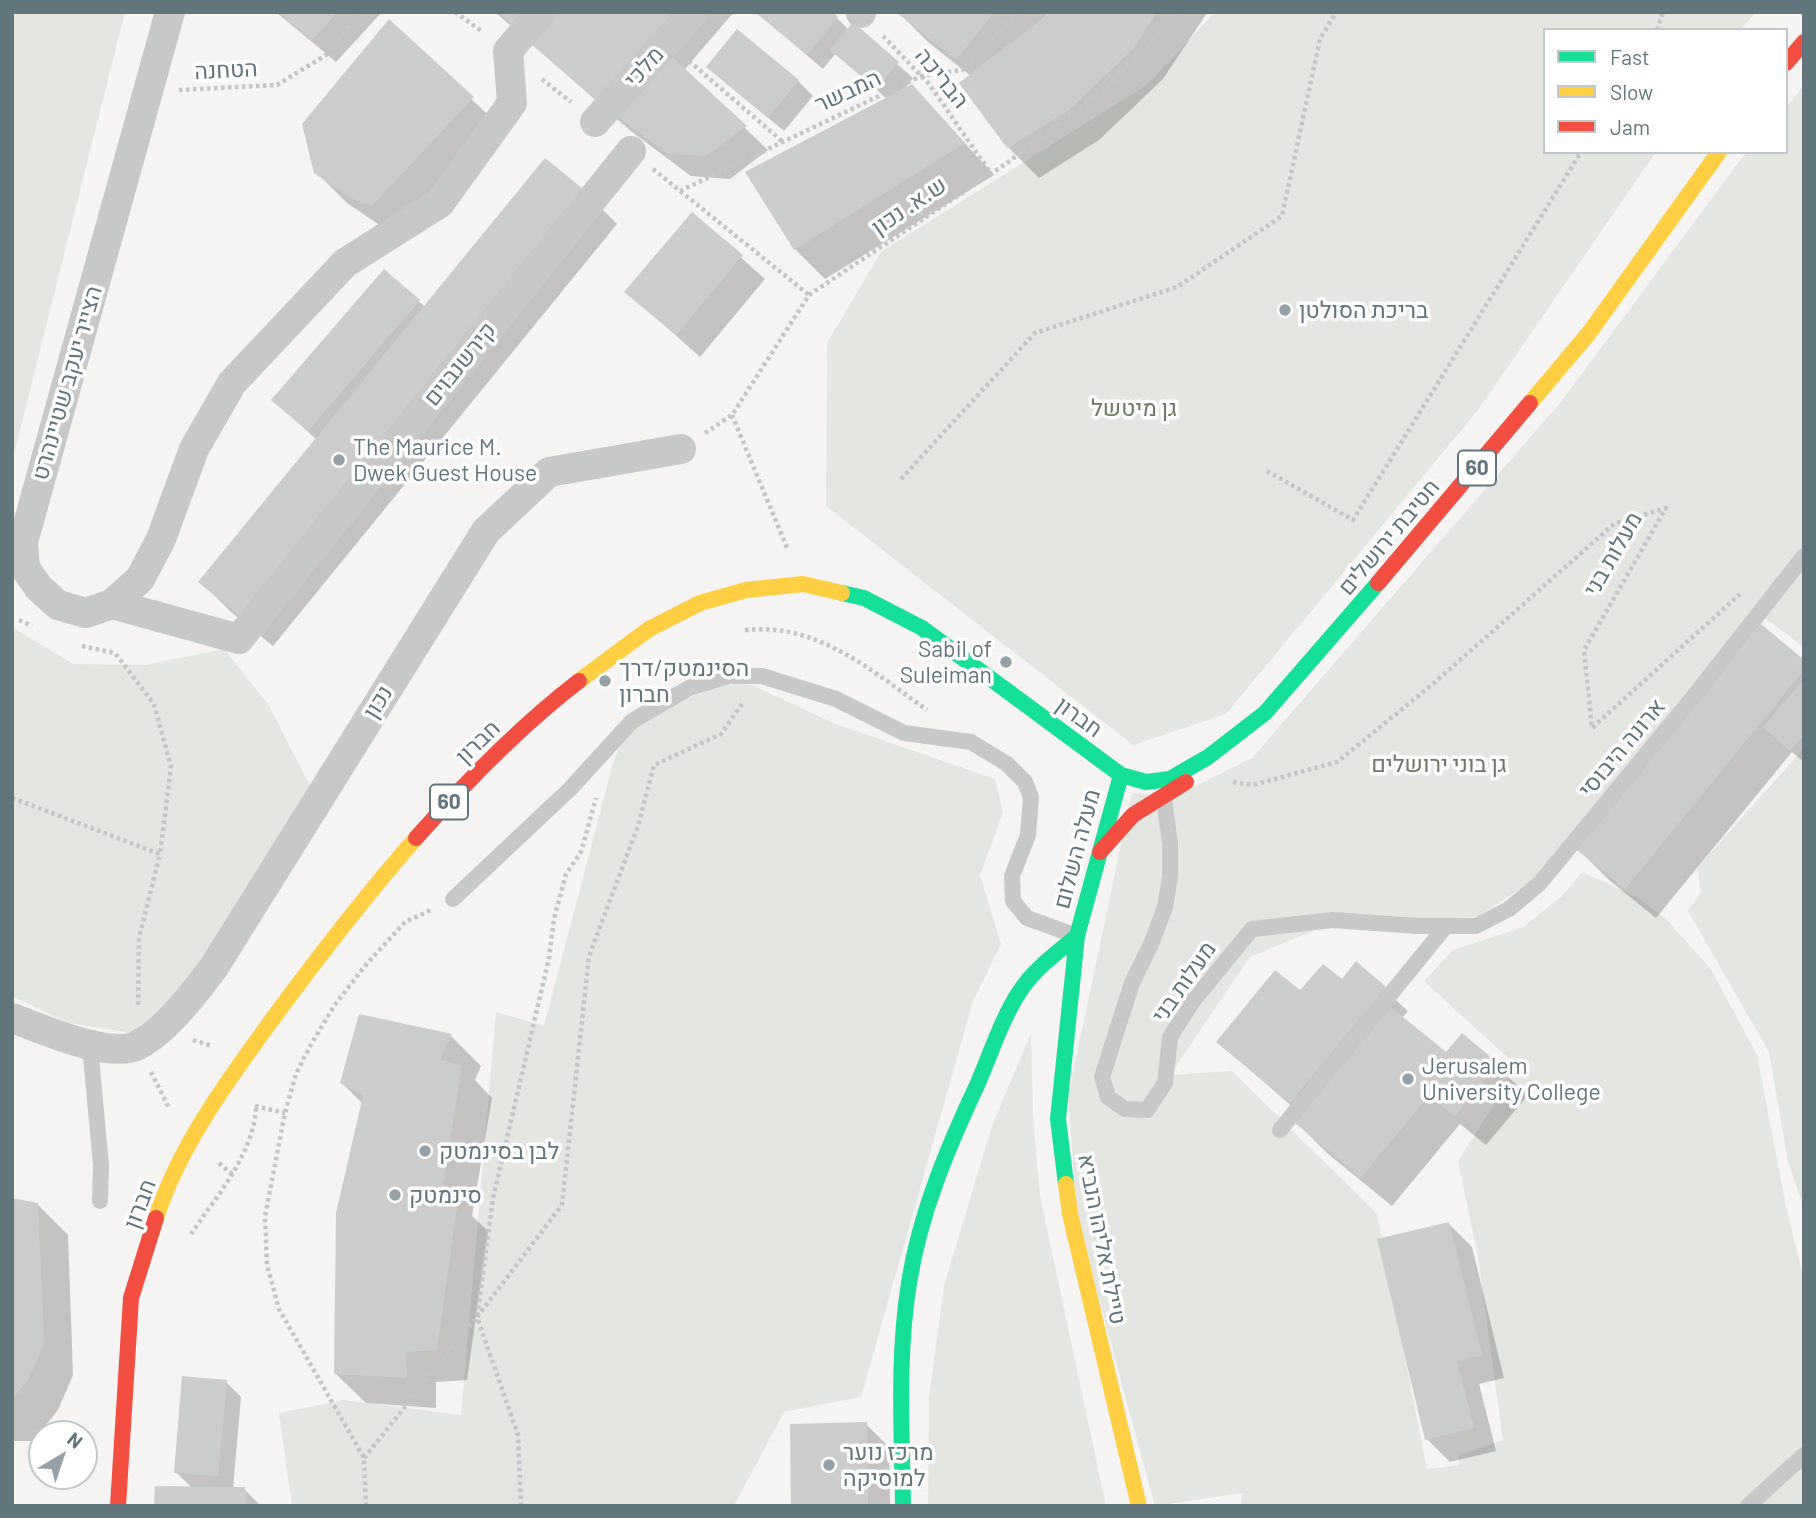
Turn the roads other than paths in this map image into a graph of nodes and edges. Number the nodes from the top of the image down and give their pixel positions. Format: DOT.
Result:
graph roads {
  1 [pos="170,12"];
  2 [pos="541,12"];
  3 [pos="693,12"];
  4 [pos="1804,42"];
  5 [pos="1788,62"];
  6 [pos="596,122"];
  7 [pos="631,150"];
  8 [pos="1717,154"];
  9 [pos="681,449"];
  10 [pos="1804,556"];
  11 [pos="112,604"];
  12 [pos="1208,757"];
  13 [pos="1121,775"];
  14 [pos="1154,782"];
  15 [pos="1164,799"];
  16 [pos="1100,852"];
  17 [pos="453,900"];
  18 [pos="1446,926"];
  19 [pos="1077,936"];
  20 [pos="12,1018"];
  21 [pos="90,1046"];
  22 [pos="1280,1130"];
  23 [pos="100,1201"];
  24 [pos="1804,1455"];
  25 [pos="118,1506"];
  26 [pos="903,1506"];
  27 [pos="1139,1506"];
  28 [pos="1748,1506"];
  1 -- 11 [label="street, הצייר יעקב שטיינהרט"];
  2 -- 11 [label="street, הצייר יעקב שטיינהרט"];
  3 -- 6 [label="street, מלכי"];
  4 -- 5 [label="main road"];
  7 -- 11 [label="street, קירשנבוים"];
  8 -- 12 [label="main road, חטיבת ירושלים / 60"];
  9 -- 21 [label="street, נכון"];
  10 -- 18 [label="lane, ארונה היבוסי"];
  12 -- 14 [label="main road, חטיבת ירושלים / 60"];
  12 -- 15 [label="main road"];
  13 -- 14 [label="main road, 60"];
  13 -- 16 [label="main road, מעלה השלום"];
  13 -- 25 [label="main road, חברון / 60"];
  14 -- 15 [label="lane"];
  15 -- 16 [label="main road"];
  15 -- 18 [label="lane, מעלות בני"];
  16 -- 19 [label="main road, מעלה השלום"];
  17 -- 19 [label="lane"];
  18 -- 22 [label="lane"];
  19 -- 26 [label="main road"];
  19 -- 27 [label="main road, טיילת אליהו הנביא"];
  20 -- 21 [label="street"];
  21 -- 23 [label="lane"];
  24 -- 28 [label="lane"];
}
